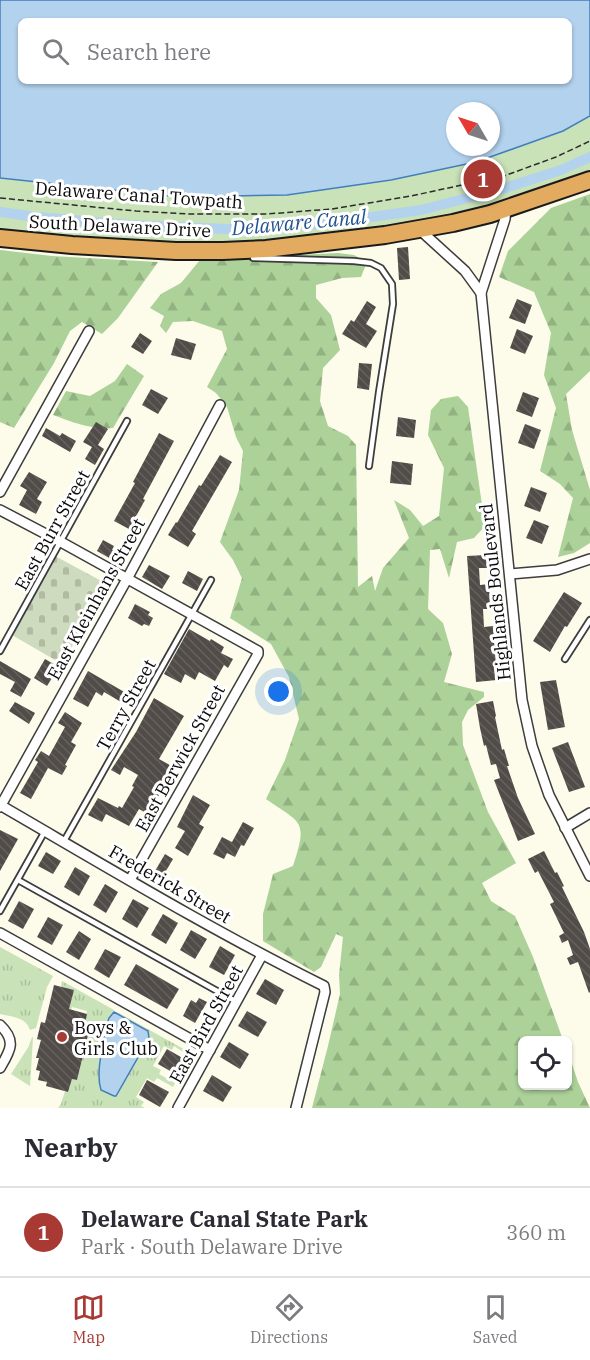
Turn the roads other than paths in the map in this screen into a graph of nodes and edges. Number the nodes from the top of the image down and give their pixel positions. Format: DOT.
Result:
graph roads {
  1 [pos="590,180"];
  2 [pos="506,209"];
  3 [pos="420,230"];
  4 [pos="0,238"];
  5 [pos="223,251"];
  6 [pos="482,293"];
  7 [pos="89,331"];
  8 [pos="220,405"];
  9 [pos="127,421"];
  10 [pos="369,466"];
  11 [pos="0,492"];
  12 [pos="0,510"];
  13 [pos="61,542"];
  14 [pos="590,559"];
  15 [pos="510,574"];
  16 [pos="127,579"];
  17 [pos="211,580"];
  18 [pos="193,614"];
  19 [pos="590,620"];
  20 [pos="0,651"];
  21 [pos="565,659"];
  22 [pos="0,806"];
  23 [pos="590,813"];
  24 [pos="565,828"];
  25 [pos="45,831"];
  26 [pos="63,843"];
  27 [pos="590,876"];
  28 [pos="18,880"];
  29 [pos="130,880"];
  30 [pos="0,911"];
  31 [pos="0,933"];
  32 [pos="262,955"];
  33 [pos="237,1002"];
  34 [pos="0,1025"];
  35 [pos="210,1050"];
  36 [pos="0,1068"];
  37 [pos="178,1108"];
  38 [pos="296,1108"];
  1 -- 2 [label="highway, South Delaware Drive"];
  2 -- 3 [label="highway, South Delaware Drive"];
  2 -- 6 [label="street, Highlands Boulevard"];
  3 -- 5 [label="highway, South Delaware Drive"];
  3 -- 6 [label="street"];
  4 -- 5 [label="highway, South Delaware Drive"];
  5 -- 10 [label="lane"];
  6 -- 15 [label="street, Highlands Boulevard"];
  7 -- 11 [label="street"];
  8 -- 16 [label="street, East Kleinhans Street"];
  9 -- 13 [label="lane, East Burr Street"];
  12 -- 13 [label="street"];
  13 -- 16 [label="street"];
  13 -- 20 [label="lane, East Burr Street"];
  14 -- 15 [label="street"];
  15 -- 24 [label="street, Highlands Boulevard"];
  16 -- 18 [label="street"];
  16 -- 22 [label="street, East Kleinhans Street"];
  17 -- 18 [label="lane, Terry Street"];
  18 -- 26 [label="lane, Terry Street"];
  18 -- 29 [label="street, East Berwick Street"];
  19 -- 21 [label="lane"];
  22 -- 25 [label="street, Frederick Street"];
  23 -- 24 [label="street"];
  24 -- 27 [label="street, Highlands Boulevard"];
  25 -- 26 [label="street, Frederick Street"];
  25 -- 28 [label="lane"];
  26 -- 29 [label="street, Frederick Street"];
  28 -- 30 [label="lane"];
  28 -- 33 [label="lane"];
  29 -- 32 [label="street, Frederick Street"];
  31 -- 35 [label="street"];
  32 -- 33 [label="street, East Bird Street"];
  32 -- 38 [label="street, Frederick Street"];
  33 -- 35 [label="street, East Bird Street"];
  34 -- 36 [label="street"];
  35 -- 37 [label="street, East Bird Street"];
}
